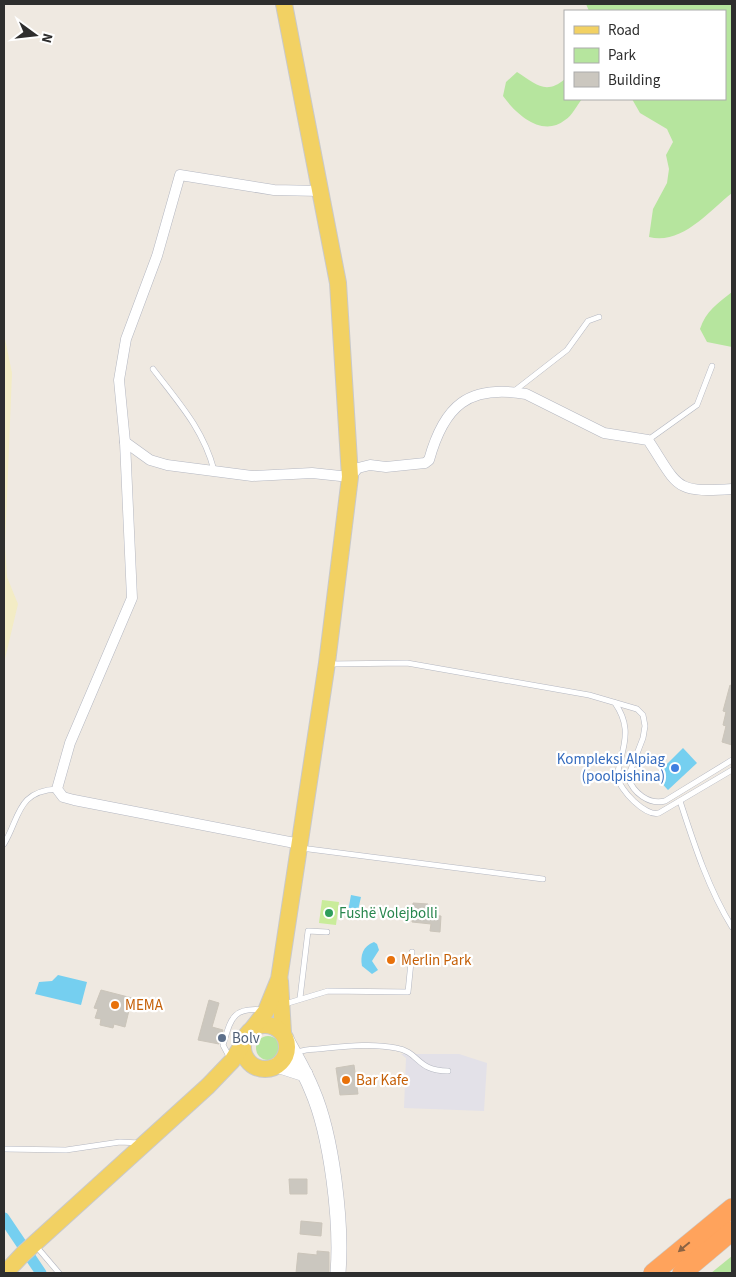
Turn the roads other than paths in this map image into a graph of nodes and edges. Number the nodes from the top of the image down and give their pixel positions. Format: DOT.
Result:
graph roads {
  1 [pos="284,4"];
  2 [pos="320,191"];
  3 [pos="599,317"];
  4 [pos="712,366"];
  5 [pos="153,369"];
  6 [pos="513,392"];
  7 [pos="648,440"];
  8 [pos="125,442"];
  9 [pos="214,471"];
  10 [pos="350,476"];
  11 [pos="732,489"];
  12 [pos="326,663"];
  13 [pos="614,702"];
  14 [pos="732,760"];
  15 [pos="732,773"];
  16 [pos="57,788"];
  17 [pos="680,801"];
  18 [pos="4,844"];
  19 [pos="300,846"];
  20 [pos="543,879"];
  21 [pos="732,927"];
  22 [pos="327,932"];
  23 [pos="412,952"];
  24 [pos="279,979"];
  25 [pos="300,998"];
  26 [pos="282,1005"];
  27 [pos="266,1011"];
  28 [pos="249,1035"];
  29 [pos="287,1042"];
  30 [pos="232,1061"];
  31 [pos="250,1062"];
  32 [pos="278,1065"];
  33 [pos="448,1071"];
  34 [pos="304,1074"];
  35 [pos="208,1086"];
  36 [pos="144,1144"];
  37 [pos="4,1149"];
  38 [pos="732,1208"];
  39 [pos="732,1231"];
  40 [pos="32,1245"];
  41 [pos="10,1267"];
  42 [pos="59,1273"];
  43 [pos="338,1273"];
  44 [pos="653,1273"];
  45 [pos="682,1273"];
  1 -- 2 [label="main road"];
  2 -- 8 [label="street"];
  2 -- 10 [label="main road"];
  3 -- 6 [label="lane"];
  4 -- 7 [label="lane"];
  5 -- 9 [label="lane"];
  6 -- 7 [label="street"];
  6 -- 10 [label="street"];
  7 -- 11 [label="street"];
  8 -- 9 [label="street"];
  8 -- 16 [label="street"];
  9 -- 10 [label="street"];
  10 -- 12 [label="main road"];
  12 -- 13 [label="lane"];
  12 -- 19 [label="main road"];
  13 -- 14 [label="lane"];
  13 -- 17 [label="lane"];
  15 -- 17 [label="lane"];
  16 -- 18 [label="lane"];
  16 -- 19 [label="street"];
  17 -- 21 [label="lane"];
  19 -- 20 [label="lane"];
  19 -- 24 [label="main road"];
  22 -- 25 [label="lane"];
  23 -- 25 [label="lane"];
  24 -- 26 [label="main road"];
  24 -- 27 [label="main road"];
  25 -- 26 [label="lane"];
  26 -- 29 [label="main road"];
  27 -- 28 [label="main road"];
  27 -- 30 [label="lane"];
  28 -- 29 [label="main road"];
  28 -- 30 [label="main road"];
  28 -- 31 [label="main road"];
  29 -- 32 [label="main road"];
  29 -- 33 [label="lane"];
  29 -- 34 [label="main road"];
  30 -- 35 [label="main road"];
  31 -- 32 [label="main road"];
  31 -- 35 [label="main road"];
  32 -- 34 [label="main road"];
  34 -- 43 [label="main road"];
  35 -- 36 [label="main road"];
  36 -- 37 [label="lane"];
  36 -- 40 [label="main road"];
  38 -- 44 [label="highway, one-way"];
  39 -- 45 [label="highway"];
  40 -- 41 [label="main road"];
  40 -- 42 [label="lane"];
}
